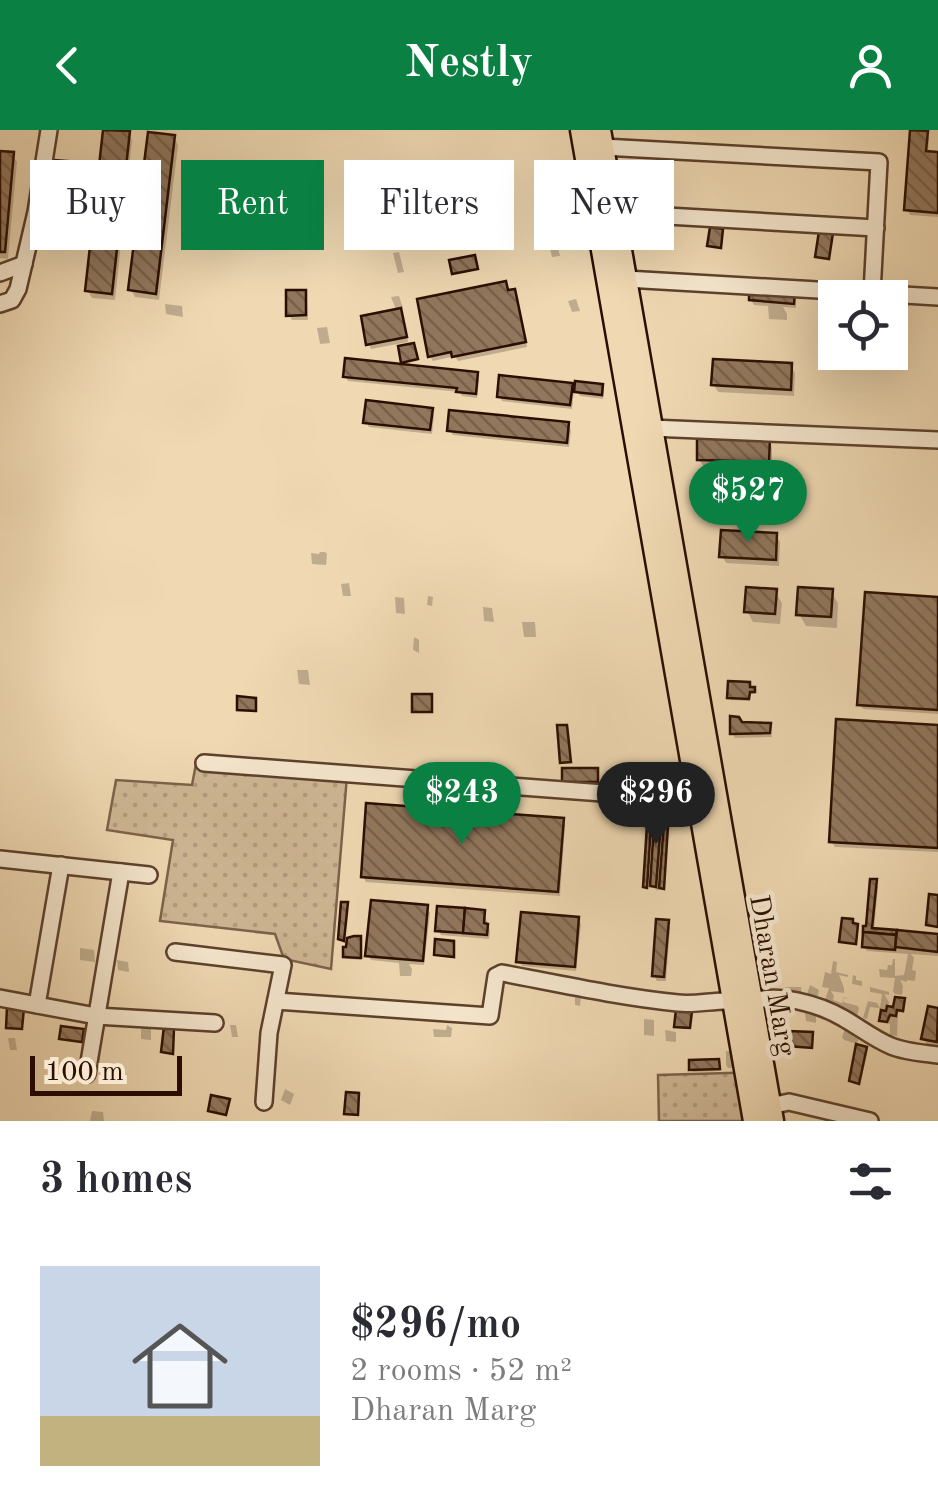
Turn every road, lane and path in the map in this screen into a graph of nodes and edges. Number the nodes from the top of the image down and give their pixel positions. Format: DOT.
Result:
graph roads {
  1 [pos="49,130"];
  2 [pos="581,130"];
  3 [pos="602,138"];
  4 [pos="674,216"];
  5 [pos="876,228"];
  6 [pos="621,250"];
  7 [pos="24,264"];
  8 [pos="0,273"];
  9 [pos="626,279"];
  10 [pos="873,280"];
  11 [pos="818,290"];
  12 [pos="908,295"];
  13 [pos="938,297"];
  14 [pos="0,304"];
  15 [pos="652,428"];
  16 [pos="938,440"];
  17 [pos="204,762"];
  18 [pos="696,800"];
  19 [pos="0,859"];
  20 [pos="61,865"];
  21 [pos="121,872"];
  22 [pos="149,875"];
  23 [pos="175,952"];
  24 [pos="0,998"];
  25 [pos="276,1000"];
  26 [pos="741,1002"];
  27 [pos="38,1005"];
  28 [pos="96,1016"];
  29 [pos="216,1023"];
  30 [pos="938,1055"];
  31 [pos="86,1074"];
  32 [pos="264,1102"];
  33 [pos="772,1114"];
  34 [pos="754,1121"];
  35 [pos="870,1121"];
  1 -- 7 [label="street"];
  2 -- 18 [label="main road, Dharan Marg"];
  3 -- 5 [label="street"];
  4 -- 5 [label="street"];
  5 -- 10 [label="street"];
  6 -- 9 [label="main road, Dharan Marg"];
  7 -- 8 [label="street"];
  7 -- 14 [label="street"];
  9 -- 11 [label="street"];
  9 -- 15 [label="main road, Dharan Marg"];
  12 -- 13 [label="street"];
  15 -- 16 [label="street"];
  15 -- 26 [label="main road, Dharan Marg"];
  17 -- 18 [label="street"];
  18 -- 26 [label="main road, Dharan Marg"];
  19 -- 20 [label="street"];
  20 -- 21 [label="street"];
  20 -- 27 [label="street"];
  21 -- 22 [label="street"];
  21 -- 28 [label="street"];
  23 -- 25 [label="street"];
  24 -- 27 [label="street"];
  25 -- 26 [label="street"];
  25 -- 32 [label="street"];
  26 -- 30 [label="street"];
  26 -- 33 [label="main road, Dharan Marg"];
  26 -- 34 [label="main road, Dharan Marg"];
  27 -- 28 [label="street"];
  28 -- 29 [label="street"];
  28 -- 31 [label="street"];
  33 -- 35 [label="street"];
}
